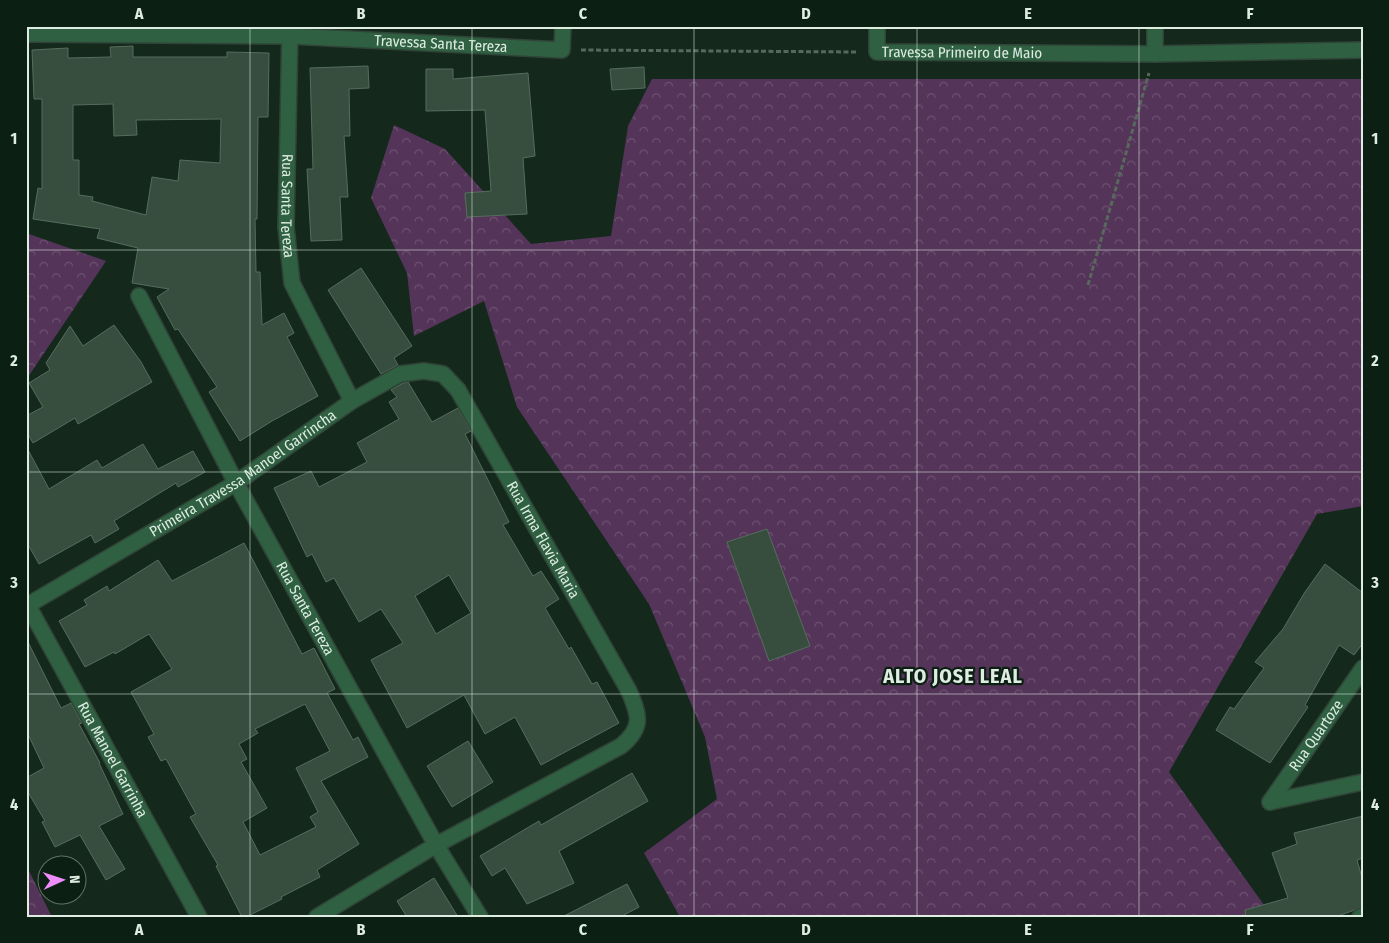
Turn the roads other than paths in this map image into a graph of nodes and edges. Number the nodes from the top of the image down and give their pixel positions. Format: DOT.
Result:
graph roads {
  1 [pos="564,26"];
  2 [pos="877,26"];
  3 [pos="1155,26"];
  4 [pos="290,31"];
  5 [pos="26,34"];
  6 [pos="1363,50"];
  7 [pos="1155,54"];
  8 [pos="139,296"];
  9 [pos="458,390"];
  10 [pos="352,401"];
  11 [pos="236,483"];
  12 [pos="27,603"];
  13 [pos="1363,668"];
  14 [pos="1363,782"];
  15 [pos="436,845"];
  16 [pos="199,917"];
  17 [pos="317,917"];
  18 [pos="480,917"];
  1 -- 4 [label="street, Travessa Santa Tereza"];
  2 -- 7 [label="street, Travessa Primeiro de Maio"];
  3 -- 7 [label="street"];
  4 -- 5 [label="street"];
  4 -- 10 [label="street, Rua Santa Tereza"];
  6 -- 7 [label="street, Travessa Primeiro de Maio"];
  8 -- 11 [label="street, Rua Santa Tereza"];
  9 -- 10 [label="street, Primeira Travessa Manoel Garrincha"];
  9 -- 15 [label="street, Rua Irma Flavia Maria"];
  10 -- 11 [label="street, Primeira Travessa Manoel Garrincha"];
  11 -- 12 [label="street, Primeira Travessa Manoel Garrincha"];
  11 -- 15 [label="street, Rua Santa Tereza"];
  12 -- 16 [label="street, Rua Manoel Garrinha"];
  13 -- 14 [label="street, Rua Quartoze"];
  15 -- 17 [label="street"];
  15 -- 18 [label="street, Rua Santa Tereza"];
}
